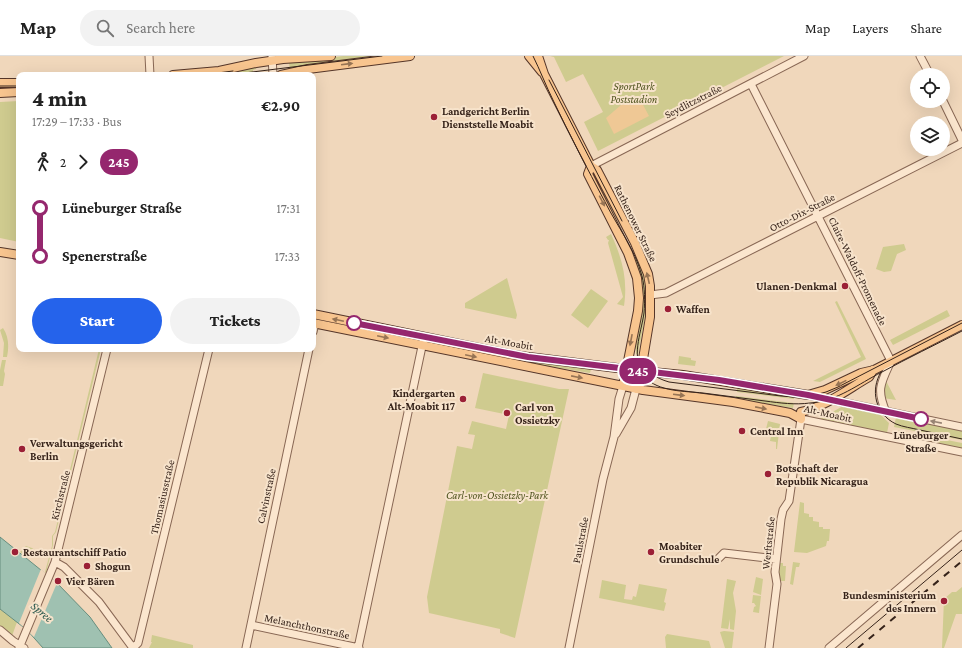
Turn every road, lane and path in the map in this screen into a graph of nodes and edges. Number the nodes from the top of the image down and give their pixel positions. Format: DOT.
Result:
graph roads {
  1 [pos="149,56"];
  2 [pos="331,56"];
  3 [pos="410,56"];
  4 [pos="529,56"];
  5 [pos="538,56"];
  6 [pos="804,56"];
  7 [pos="920,56"];
  8 [pos="273,58"];
  9 [pos="926,68"];
  10 [pos="150,72"];
  11 [pos="208,72"];
  12 [pos="273,72"];
  13 [pos="294,72"];
  14 [pos="544,74"];
  15 [pos="0,83"];
  16 [pos="16,83"];
  17 [pos="751,84"];
  18 [pos="0,92"];
  19 [pos="16,92"];
  20 [pos="946,108"];
  21 [pos="962,140"];
  22 [pos="962,143"];
  23 [pos="591,166"];
  24 [pos="818,216"];
  25 [pos="0,252"];
  26 [pos="16,255"];
  27 [pos="650,295"];
  28 [pos="316,315"];
  29 [pos="316,323"];
  30 [pos="962,325"];
  31 [pos="424,342"];
  32 [pos="106,352"];
  33 [pos="207,352"];
  34 [pos="308,352"];
  35 [pos="891,361"];
  36 [pos="626,369"];
  37 [pos="873,370"];
  38 [pos="641,371"];
  39 [pos="622,386"];
  40 [pos="636,389"];
  41 [pos="808,395"];
  42 [pos="830,400"];
  43 [pos="886,412"];
  44 [pos="801,415"];
  45 [pos="962,427"];
  46 [pos="614,437"];
  47 [pos="962,452"];
  48 [pos="962,535"];
  49 [pos="719,558"];
  50 [pos="776,559"];
  51 [pos="55,562"];
  52 [pos="251,625"];
  53 [pos="0,630"];
  54 [pos="21,647"];
  55 [pos="133,648"];
  56 [pos="246,648"];
  57 [pos="359,648"];
  58 [pos="569,648"];
  59 [pos="769,648"];
  60 [pos="829,648"];
  1 -- 10 [label="street"];
  2 -- 8 [label="main road"];
  13 -- 3 [label="main road, one-way"];
  4 -- 14 [label="main road, Rathenower Straße"];
  5 -- 14 [label="main road, Rathenower Straße"];
  6 -- 17 [label="street, Seydlitzstraße"];
  7 -- 9 [label="street"];
  8 -- 11 [label="main road"];
  8 -- 12 [label="street"];
  14 -- 23 [label="main road, Rathenower Straße"];
  15 -- 16 [label="main road"];
  17 -- 23 [label="street, Seydlitzstraße"];
  17 -- 24 [label="street, Claire-Waldoff-Promenade"];
  18 -- 19 [label="main road"];
  20 -- 21 [label="street"];
  22 -- 24 [label="street, Otto-Dix-Straße"];
  27 -- 23 [label="main road, Rathenower Straße, one-way"];
  23 -- 36 [label="main road, Rathenower Straße, one-way"];
  24 -- 27 [label="street, Otto-Dix-Straße"];
  24 -- 35 [label="street, Claire-Waldoff-Promenade"];
  25 -- 26 [label="main road"];
  27 -- 38 [label="main road, Rathenower Straße"];
  31 -- 28 [label="main road, Alt-Moabit, one-way"];
  29 -- 31 [label="main road, Alt-Moabit, one-way"];
  30 -- 35 [label="main road"];
  31 -- 36 [label="main road, Alt-Moabit"];
  31 -- 39 [label="main road, Alt-Moabit, one-way"];
  31 -- 57 [label="street"];
  32 -- 51 [label="street, Kirchstraße"];
  33 -- 55 [label="street, Thomasiusstraße"];
  34 -- 52 [label="street, Calvinstraße"];
  35 -- 37 [label="main road"];
  35 -- 43 [label="street"];
  36 -- 38 [label="main road, Alt-Moabit"];
  36 -- 39 [label="main road, Paulstraße"];
  37 -- 41 [label="main road, one-way"];
  37 -- 42 [label="main road"];
  38 -- 40 [label="main road, Rathenower Straße"];
  38 -- 41 [label="main road, Alt-Moabit"];
  39 -- 40 [label="main road, Alt-Moabit"];
  39 -- 46 [label="street, Paulstraße"];
  40 -- 44 [label="main road, Alt-Moabit, one-way"];
  40 -- 46 [label="street, Paulstraße"];
  41 -- 42 [label="street, Alt-Moabit"];
  42 -- 43 [label="street, Alt-Moabit"];
  42 -- 44 [label="main road"];
  45 -- 43 [label="street, Alt-Moabit, one-way"];
  44 -- 47 [label="street, Alt-Moabit"];
  44 -- 50 [label="street, Werftstraße"];
  46 -- 58 [label="street, Paulstraße"];
  48 -- 60 [label="street"];
  49 -- 50 [label="street"];
  50 -- 59 [label="street, Werftstraße"];
  51 -- 54 [label="street, Kirchstraße"];
  51 -- 55 [label="street"];
  52 -- 56 [label="street, Calvinstraße"];
  52 -- 57 [label="street, Melanchthonstraße"];
  53 -- 54 [label="street"];
}
